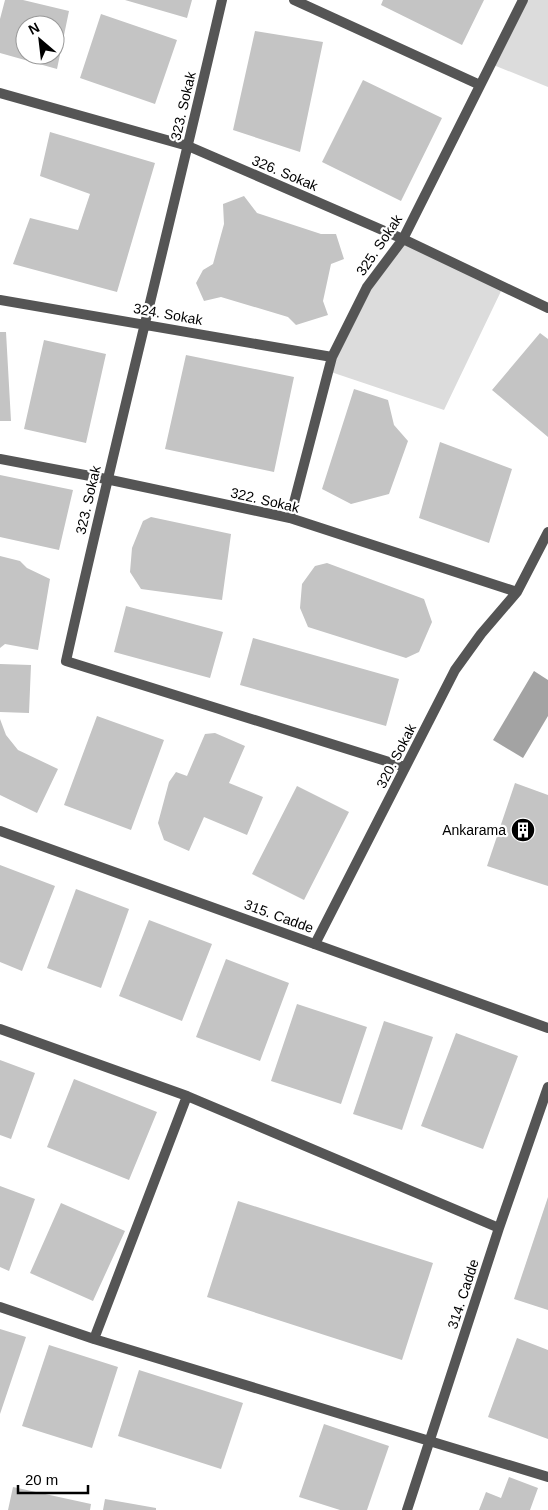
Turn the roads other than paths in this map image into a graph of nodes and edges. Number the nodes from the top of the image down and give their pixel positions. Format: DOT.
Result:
graph roads {
  1 [pos="222,0"];
  2 [pos="294,0"];
  3 [pos="522,0"];
  4 [pos="480,85"];
  5 [pos="0,92"];
  6 [pos="188,146"];
  7 [pos="403,239"];
  8 [pos="0,300"];
  9 [pos="548,308"];
  10 [pos="146,324"];
  11 [pos="332,357"];
  12 [pos="0,459"];
  13 [pos="106,479"];
  14 [pos="290,518"];
  15 [pos="548,532"];
  16 [pos="518,592"];
  17 [pos="405,767"];
  18 [pos="0,831"];
  19 [pos="315,944"];
  20 [pos="548,1028"];
  21 [pos="0,1029"];
  22 [pos="548,1088"];
  23 [pos="187,1096"];
  24 [pos="499,1228"];
  25 [pos="0,1307"];
  26 [pos="94,1339"];
  27 [pos="429,1442"];
  28 [pos="548,1477"];
  29 [pos="407,1510"];
  1 -- 6 [label="street, 323. Sokak"];
  2 -- 4 [label="street"];
  3 -- 4 [label="street, 325. Sokak"];
  4 -- 7 [label="street, 325. Sokak"];
  5 -- 6 [label="street, 326. Sokak"];
  6 -- 7 [label="street, 326. Sokak"];
  6 -- 10 [label="street, 323. Sokak"];
  7 -- 9 [label="street, 326. Sokak"];
  7 -- 11 [label="street, 325. Sokak"];
  8 -- 10 [label="street, 324. Sokak"];
  10 -- 11 [label="street, 324. Sokak"];
  10 -- 13 [label="street, 323. Sokak"];
  11 -- 14 [label="street, 325. Sokak"];
  12 -- 13 [label="street, 322. Sokak"];
  13 -- 14 [label="street, 322. Sokak"];
  13 -- 17 [label="street, 323. Sokak"];
  14 -- 16 [label="street, 322. Sokak"];
  15 -- 16 [label="street, 320. Sokak"];
  16 -- 17 [label="street, 320. Sokak"];
  17 -- 19 [label="street, 320. Sokak"];
  18 -- 19 [label="street, 315. Cadde"];
  19 -- 20 [label="street, 315. Cadde"];
  21 -- 23 [label="street"];
  22 -- 24 [label="street, 314. Cadde"];
  23 -- 24 [label="street"];
  23 -- 26 [label="street"];
  24 -- 27 [label="street, 314. Cadde"];
  25 -- 26 [label="street"];
  26 -- 27 [label="street"];
  27 -- 28 [label="street"];
  27 -- 29 [label="street, 314. Cadde"];
}
